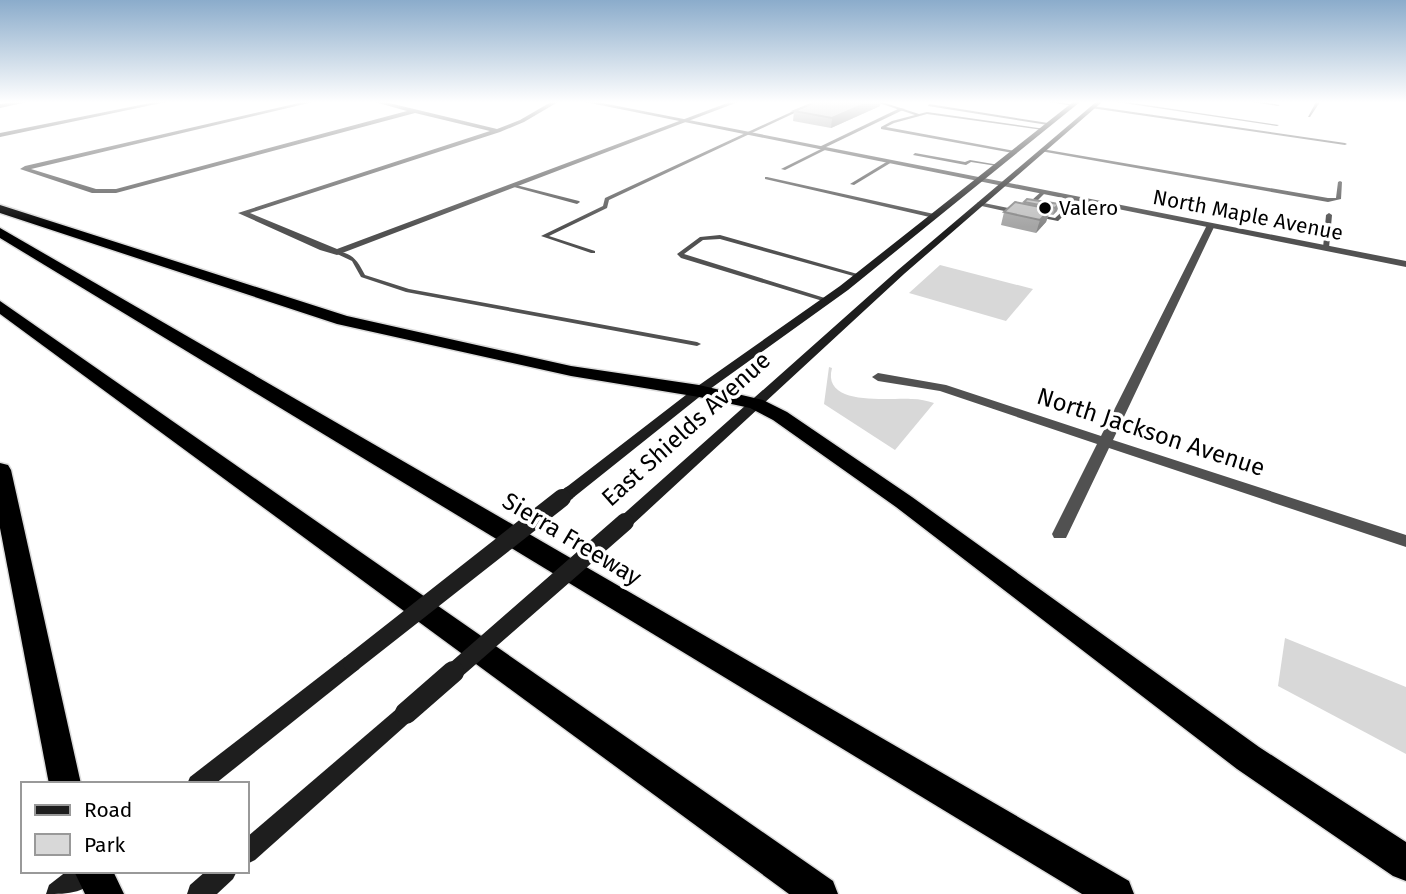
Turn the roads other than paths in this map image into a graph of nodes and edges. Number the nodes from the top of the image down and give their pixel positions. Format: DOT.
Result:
graph roads {
  1 [pos="132,144"];
  2 [pos="292,144"];
  3 [pos="458,144"];
  4 [pos="626,144"];
  5 [pos="724,144"];
  6 [pos="801,144"];
  7 [pos="831,144"];
  8 [pos="968,144"];
  9 [pos="1024,144"];
  10 [pos="1050,144"];
  11 [pos="822,148"];
  12 [pos="1042,150"];
  13 [pos="1013,152"];
  14 [pos="915,154"];
  15 [pos="945,160"];
  16 [pos="890,162"];
  17 [pos="997,166"];
  18 [pos="783,169"];
  19 [pos="931,170"];
  20 [pos="766,177"];
  21 [pos="979,179"];
  22 [pos="1340,181"];
  23 [pos="852,184"];
  24 [pos="1002,184"];
  25 [pos="516,186"];
  26 [pos="1044,192"];
  27 [pos="1078,199"];
  28 [pos="1034,201"];
  29 [pos="577,202"];
  30 [pos="1042,203"];
  31 [pos="979,204"];
  32 [pos="1055,205"];
  33 [pos="1069,208"];
  34 [pos="0,209"];
  35 [pos="1012,211"];
  36 [pos="1329,215"];
  37 [pos="934,216"];
  38 [pos="1210,225"];
  39 [pos="0,232"];
  40 [pos="1326,248"];
  41 [pos="337,252"];
  42 [pos="593,252"];
  43 [pos="1406,264"];
  44 [pos="859,275"];
  45 [pos="826,300"];
  46 [pos="0,306"];
  47 [pos="697,344"];
  48 [pos="878,377"];
  49 [pos="699,391"];
  50 [pos="756,404"];
  51 [pos="1106,441"];
  52 [pos="0,470"];
  53 [pos="1060,534"];
  54 [pos="1406,541"];
  55 [pos="65,782"];
  56 [pos="201,782"];
  57 [pos="248,851"];
  58 [pos="1406,863"];
  59 [pos="84,873"];
  60 [pos="93,873"];
  61 [pos="223,873"];
  62 [pos="58,894"];
  63 [pos="106,894"];
  64 [pos="199,894"];
  65 [pos="820,894"];
  66 [pos="1116,894"];
  1 -- 2 [label="street"];
  3 -- 41 [label="street"];
  4 -- 25 [label="street"];
  5 -- 42 [label="lane"];
  6 -- 11 [label="street, North Maple Avenue"];
  7 -- 11 [label="street"];
  8 -- 13 [label="lane"];
  9 -- 13 [label="main road, East Shields Avenue"];
  10 -- 12 [label="main road, East Shields Avenue"];
  11 -- 16 [label="street, North Maple Avenue"];
  11 -- 18 [label="lane"];
  12 -- 22 [label="lane"];
  12 -- 24 [label="main road, East Shields Avenue"];
  13 -- 17 [label="main road, East Shields Avenue"];
  14 -- 15 [label="lane"];
  15 -- 17 [label="lane"];
  15 -- 19 [label="lane"];
  16 -- 19 [label="street, North Maple Avenue"];
  16 -- 23 [label="lane"];
  17 -- 21 [label="main road, East Shields Avenue"];
  19 -- 21 [label="street, North Maple Avenue"];
  20 -- 37 [label="lane"];
  21 -- 24 [label="street, North Maple Avenue"];
  21 -- 37 [label="main road, East Shields Avenue"];
  24 -- 26 [label="street, North Maple Avenue"];
  24 -- 31 [label="main road, East Shields Avenue"];
  25 -- 29 [label="lane"];
  25 -- 41 [label="street"];
  26 -- 27 [label="street, North Maple Avenue"];
  26 -- 28 [label="lane"];
  27 -- 33 [label="lane"];
  27 -- 38 [label="street, North Maple Avenue"];
  28 -- 30 [label="lane"];
  28 -- 35 [label="lane"];
  31 -- 35 [label="lane"];
  31 -- 50 [label="main road, East Shields Avenue"];
  32 -- 33 [label="lane"];
  33 -- 35 [label="lane"];
  34 -- 49 [label="highway"];
  36 -- 40 [label="lane"];
  37 -- 44 [label="main road, East Shields Avenue"];
  38 -- 40 [label="street, North Maple Avenue"];
  38 -- 51 [label="street"];
  39 -- 66 [label="highway, Sierra Freeway"];
  40 -- 43 [label="street, North Maple Avenue"];
  41 -- 47 [label="lane"];
  44 -- 45 [label="main road, East Shields Avenue"];
  44 -- 45 [label="lane"];
  45 -- 49 [label="main road, East Shields Avenue"];
  46 -- 65 [label="highway"];
  48 -- 51 [label="street, North Jackson Avenue"];
  49 -- 50 [label="highway"];
  49 -- 56 [label="main road, East Shields Avenue, bridge"];
  50 -- 57 [label="main road, East Shields Avenue, bridge"];
  50 -- 58 [label="highway"];
  51 -- 53 [label="street"];
  51 -- 54 [label="street, North Jackson Avenue"];
  52 -- 55 [label="highway"];
  59 -- 62 [label="main road"];
  60 -- 63 [label="highway"];
  61 -- 64 [label="main road"];
}
